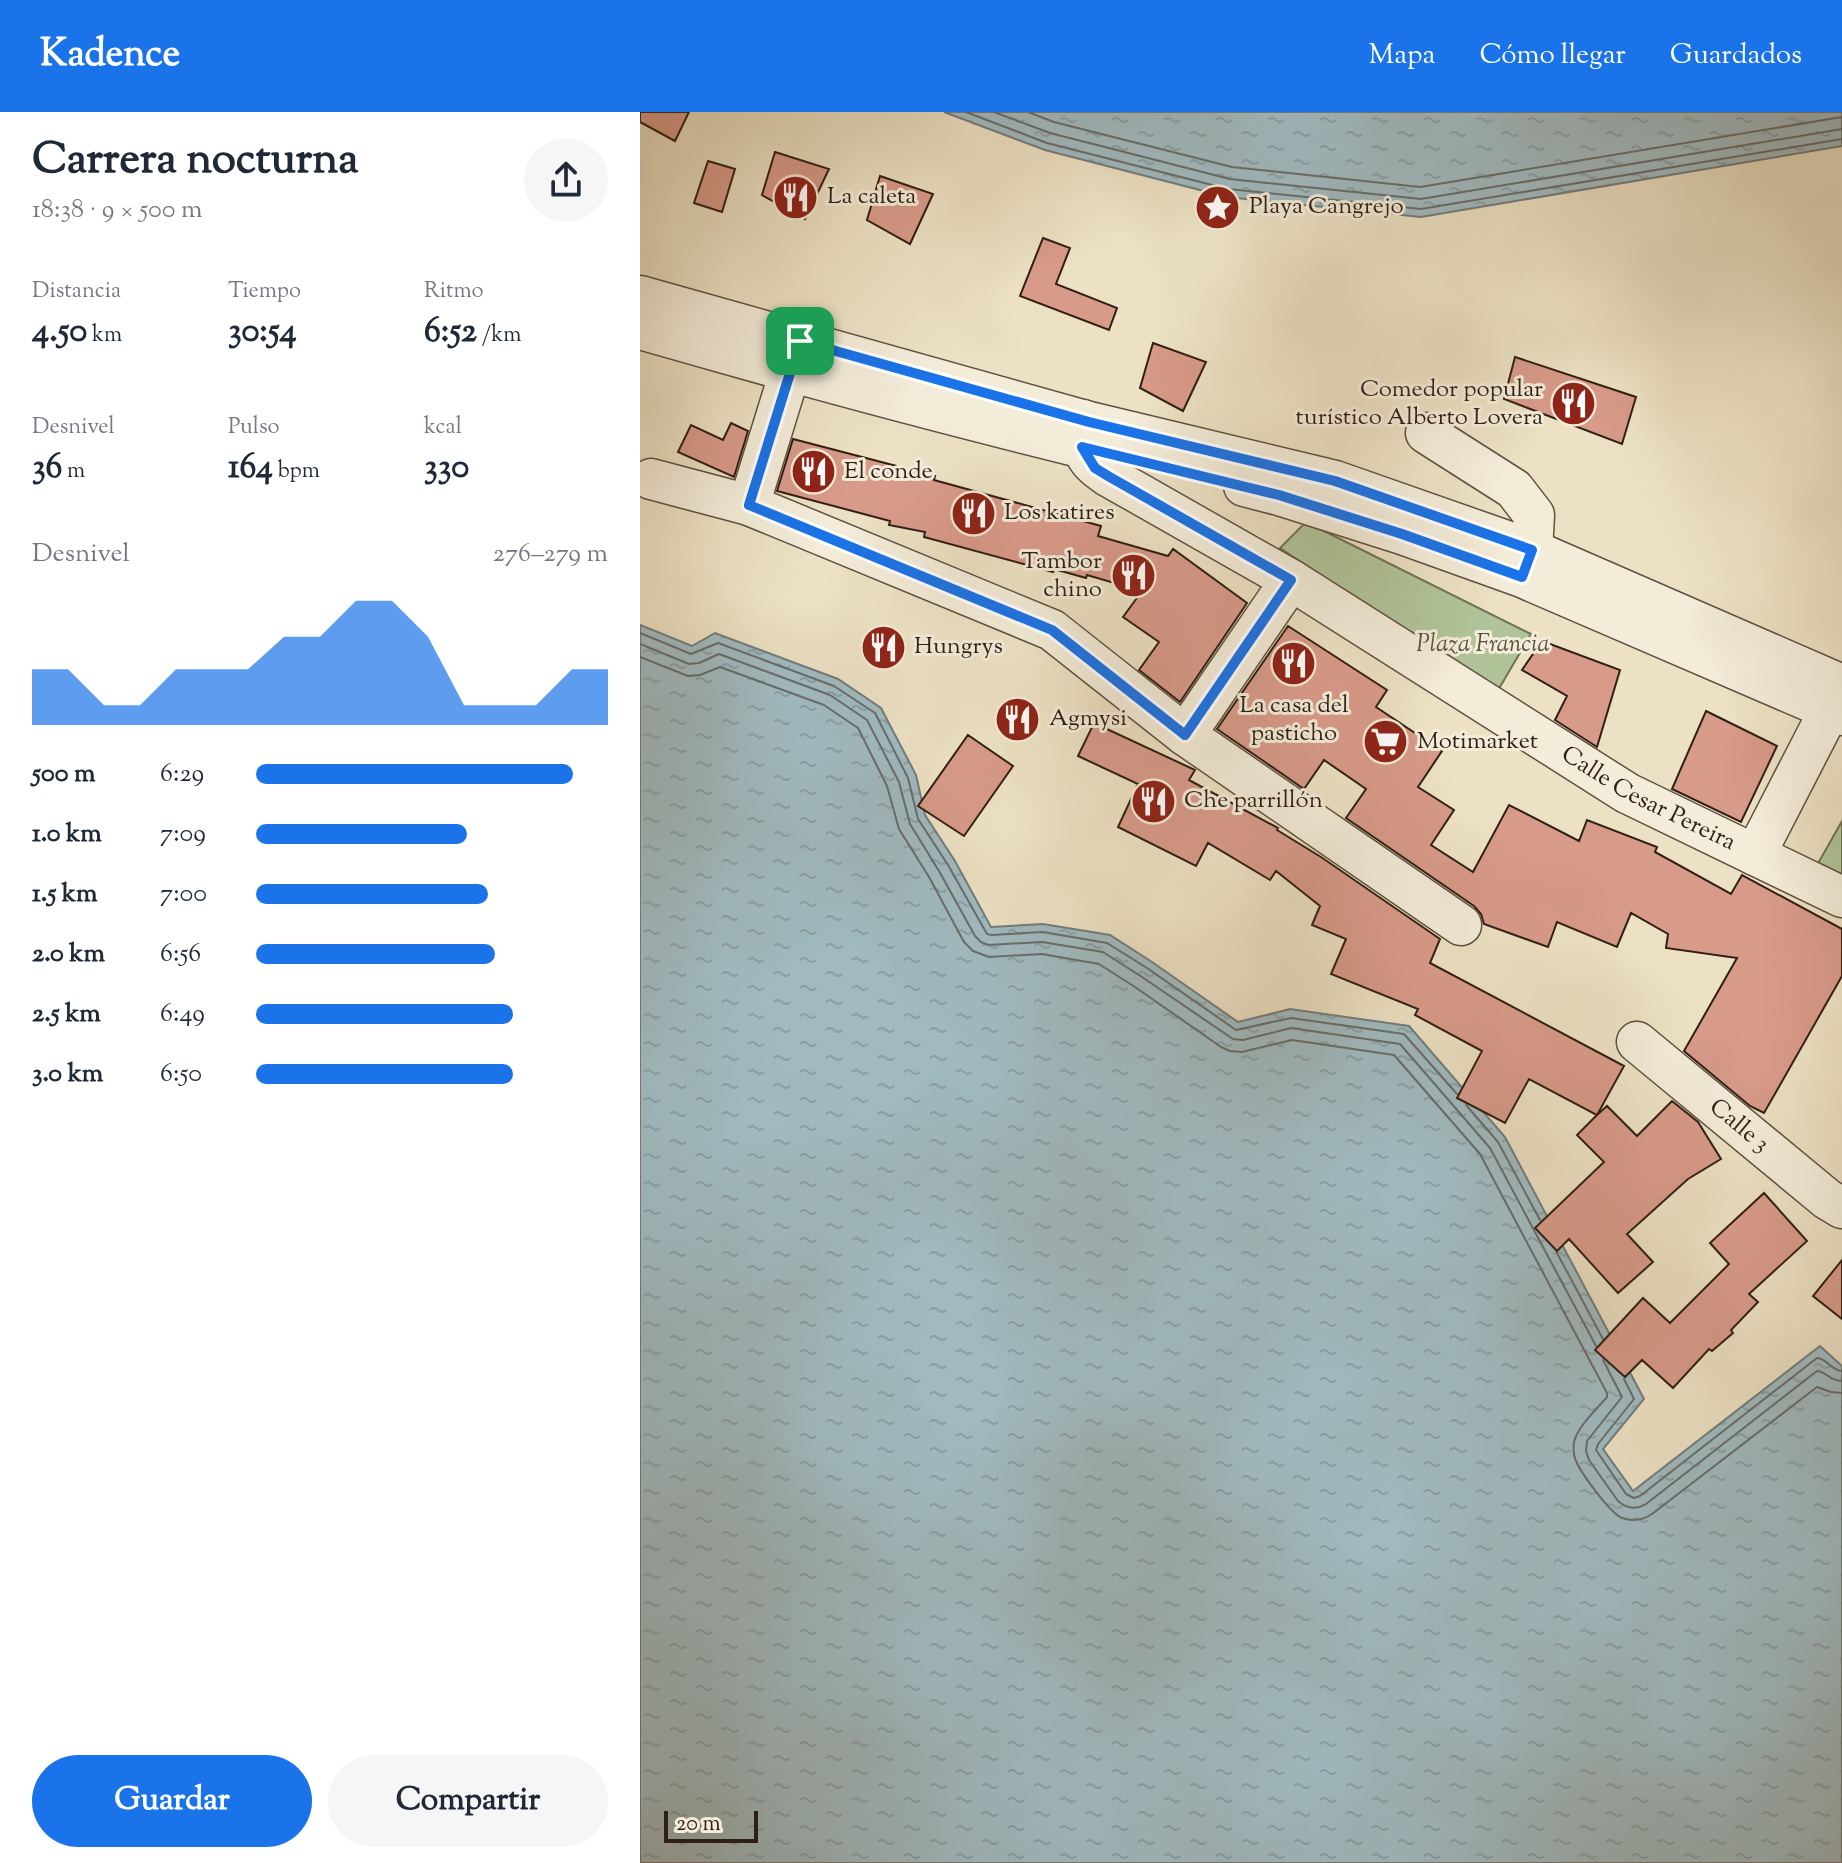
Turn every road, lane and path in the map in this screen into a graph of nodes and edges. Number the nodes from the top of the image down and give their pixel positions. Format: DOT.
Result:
graph roads {
  1 [pos="640,296"];
  2 [pos="640,329"];
  3 [pos="795,357"];
  4 [pos="1426,433"];
  5 [pos="1082,434"];
  6 [pos="651,479"];
  7 [pos="749,505"];
  8 [pos="1527,564"];
  9 [pos="1291,580"];
  10 [pos="1837,710"];
  11 [pos="1185,735"];
  12 [pos="1755,855"];
  13 [pos="1842,897"];
  14 [pos="1461,925"];
  15 [pos="1637,1042"];
  16 [pos="1842,1208"];
  1 -- 3 [label="street"];
  2 -- 3 [label="street"];
  3 -- 5 [label="street"];
  3 -- 7 [label="street"];
  4 -- 8 [label="street"];
  5 -- 8 [label="street"];
  5 -- 9 [label="street, Calle Cesar Pereira"];
  6 -- 7 [label="street"];
  7 -- 11 [label="street"];
  8 -- 10 [label="street"];
  9 -- 11 [label="street"];
  9 -- 12 [label="street, Calle Cesar Pereira"];
  10 -- 12 [label="street"];
  11 -- 14 [label="street"];
  12 -- 13 [label="street, Calle Cesar Pereira"];
  15 -- 16 [label="street, Calle 3"];
}
